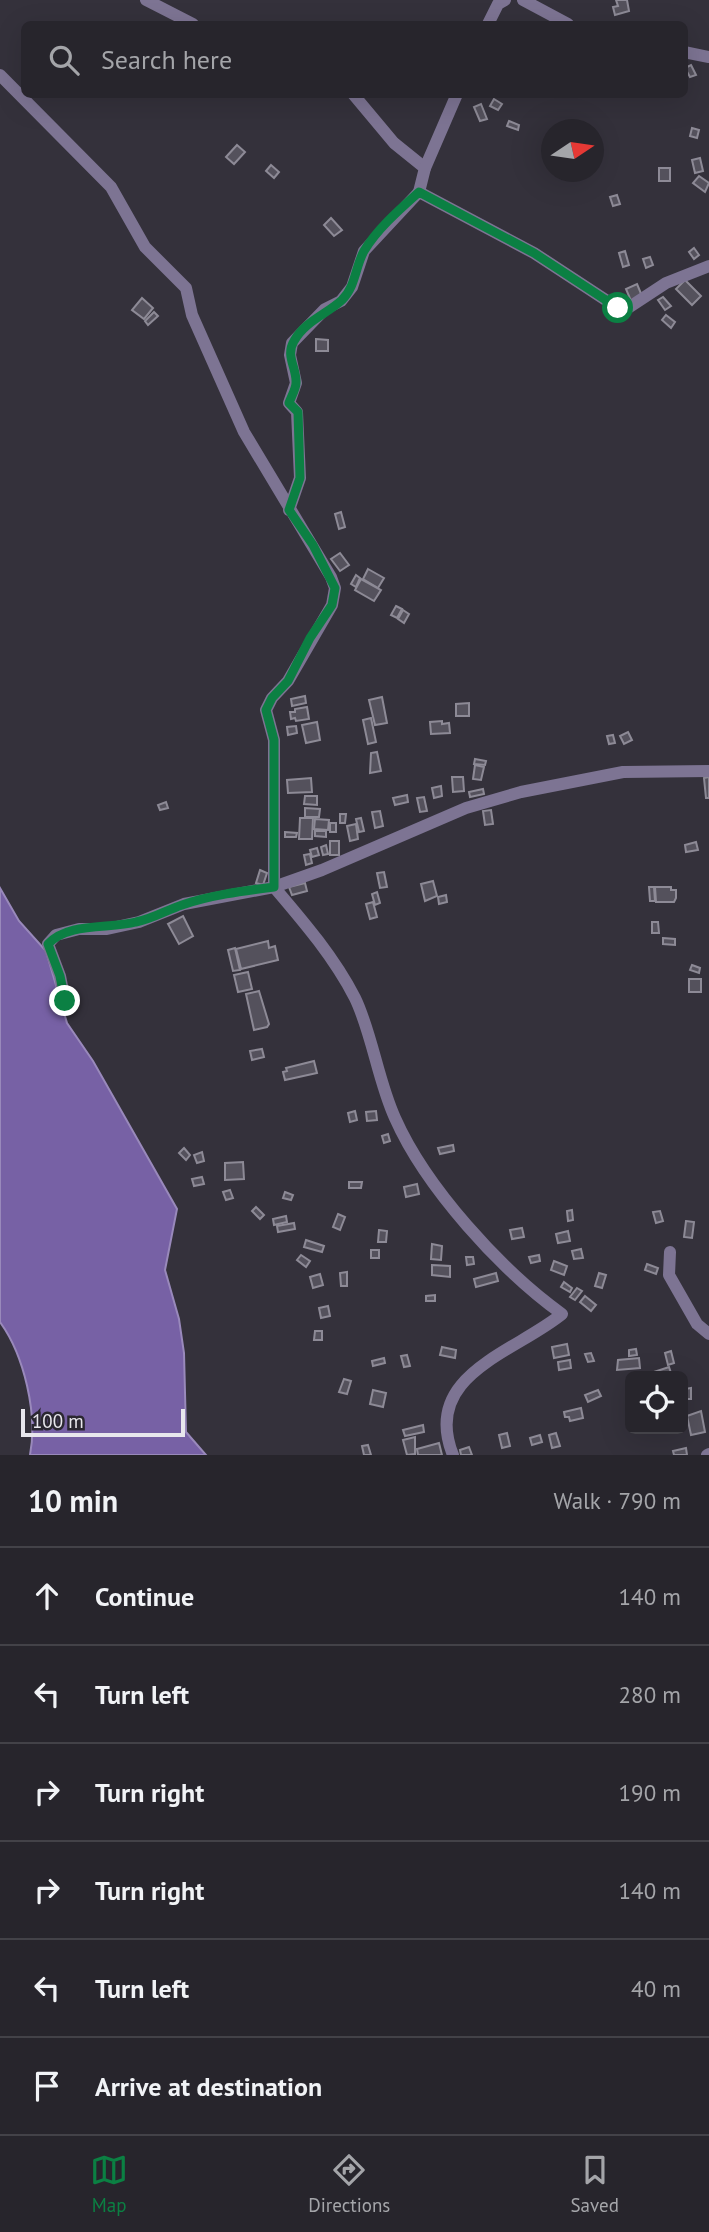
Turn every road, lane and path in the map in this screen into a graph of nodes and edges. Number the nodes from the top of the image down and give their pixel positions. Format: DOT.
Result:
graph roads {
  1 [pos="146,0"];
  2 [pos="523,0"];
  3 [pos="501,1"];
  4 [pos="187,21"];
  5 [pos="490,21"];
  6 [pos="562,21"];
  7 [pos="688,53"];
  8 [pos="709,57"];
  9 [pos="0,75"];
  10 [pos="21,96"];
  11 [pos="23,98"];
  12 [pos="356,98"];
  13 [pos="455,98"];
  14 [pos="425,169"];
  15 [pos="419,192"];
  16 [pos="709,266"];
  17 [pos="289,510"];
  18 [pos="709,771"];
  19 [pos="274,887"];
  20 [pos="65,1001"];
  21 [pos="670,1252"];
  22 [pos="709,1334"];
  23 [pos="453,1455"];
  1 -- 4 [label="street"];
  2 -- 6 [label="street"];
  3 -- 5 [label="street"];
  7 -- 8 [label="street"];
  9 -- 10 [label="street"];
  11 -- 17 [label="street"];
  12 -- 14 [label="street"];
  13 -- 14 [label="street"];
  14 -- 15 [label="street"];
  15 -- 16 [label="street"];
  15 -- 17 [label="street"];
  17 -- 19 [label="street"];
  18 -- 19 [label="street"];
  19 -- 20 [label="street"];
  19 -- 23 [label="street"];
  21 -- 22 [label="street"];
}
